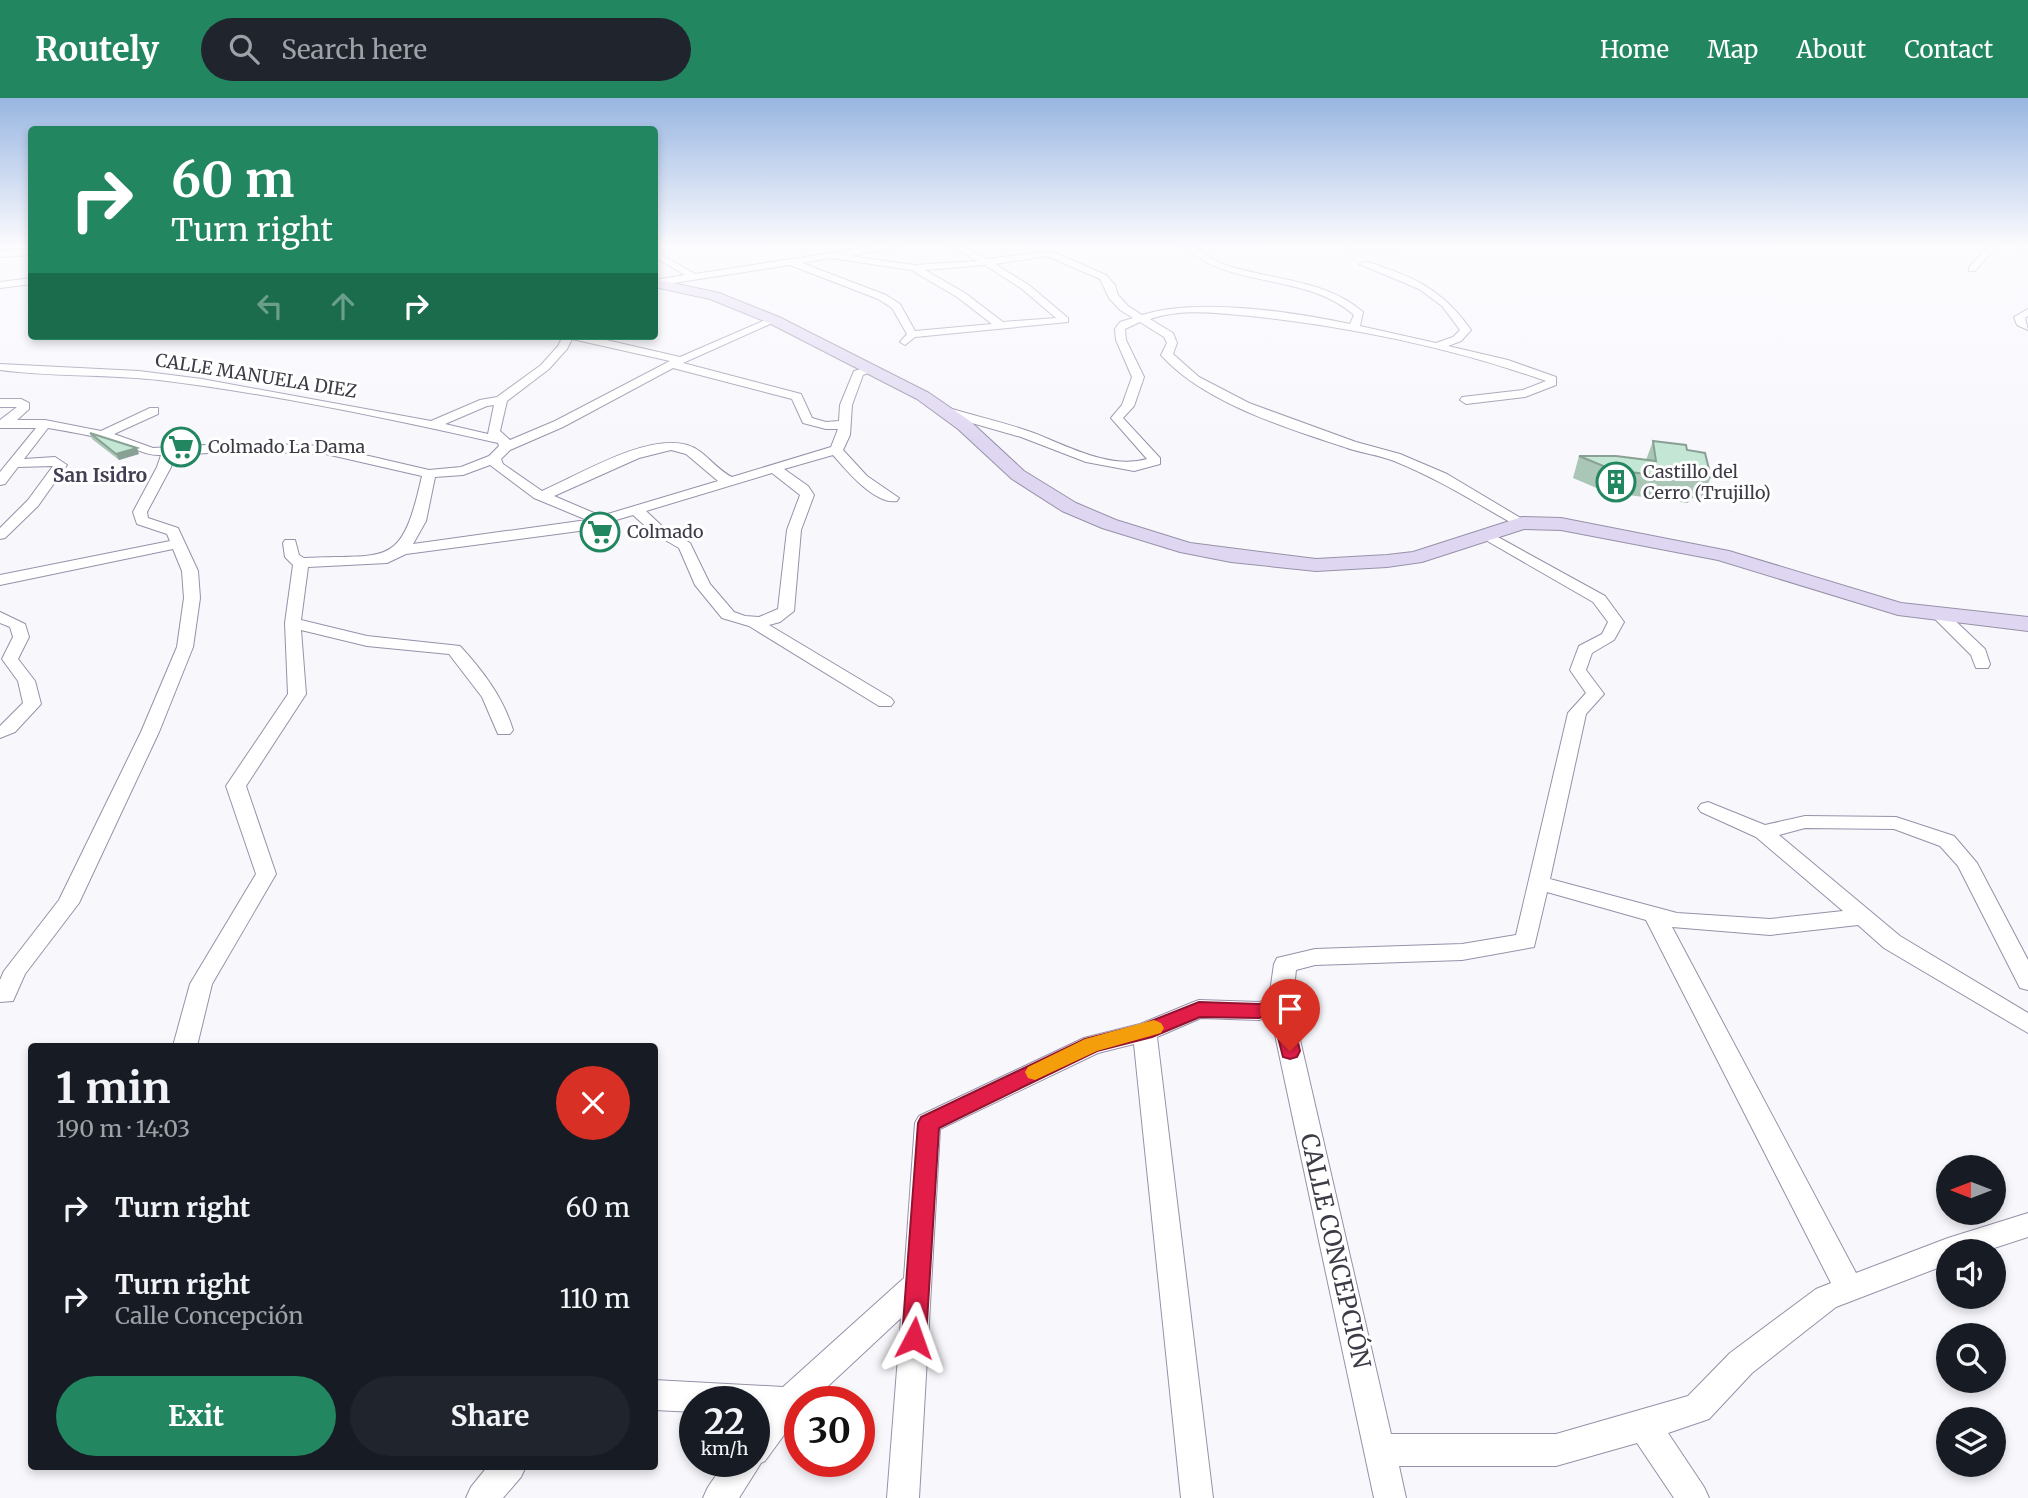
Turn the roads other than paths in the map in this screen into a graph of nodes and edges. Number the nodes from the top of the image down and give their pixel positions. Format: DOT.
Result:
graph roads {
  1 [pos="750,310"];
  2 [pos="898,310"];
  3 [pos="981,310"];
  4 [pos="1055,310"];
  5 [pos="1128,310"];
  6 [pos="1165,310"];
  7 [pos="1220,310"];
  8 [pos="1356,310"];
  9 [pos="1451,310"];
  10 [pos="2028,312"];
  11 [pos="1143,319"];
  12 [pos="774,320"];
  13 [pos="1000,325"];
  14 [pos="2028,327"];
  15 [pos="1354,328"];
  16 [pos="566,340"];
  17 [pos="591,340"];
  18 [pos="1438,346"];
  19 [pos="676,362"];
  20 [pos="0,367"];
  21 [pos="873,369"];
  22 [pos="501,400"];
  23 [pos="1466,400"];
  24 [pos="0,404"];
  25 [pos="153,411"];
  26 [pos="948,412"];
  27 [pos="844,422"];
  28 [pos="3,424"];
  29 [pos="45,424"];
  30 [pos="433,425"];
  31 [pos="100,435"];
  32 [pos="504,444"];
  33 [pos="836,450"];
  34 [pos="168,452"];
  35 [pos="494,459"];
  36 [pos="14,463"];
  37 [pos="775,469"];
  38 [pos="429,474"];
  39 [pos="0,481"];
  40 [pos="731,481"];
  41 [pos="543,496"];
  42 [pos="892,498"];
  43 [pos="636,510"];
  44 [pos="598,520"];
  45 [pos="1522,523"];
  46 [pos="0,535"];
  47 [pos="1487,535"];
  48 [pos="290,543"];
  49 [pos="177,544"];
  50 [pos="402,550"];
  51 [pos="301,563"];
  52 [pos="0,580"];
  53 [pos="1941,616"];
  54 [pos="0,617"];
  55 [pos="752,622"];
  56 [pos="293,623"];
  57 [pos="2028,624"];
  58 [pos="1982,664"];
  59 [pos="885,702"];
  60 [pos="504,730"];
  61 [pos="0,733"];
  62 [pos="1708,808"];
  63 [pos="1763,832"];
  64 [pos="1539,883"];
  65 [pos="1655,916"];
  66 [pos="1861,917"];
  67 [pos="2028,982"];
  68 [pos="5,995"];
  69 [pos="1280,1005"];
  70 [pos="2028,1024"];
  71 [pos="1145,1032"];
  72 [pos="186,1043"];
  73 [pos="2028,1224"];
  74 [pos="1984,1239"];
  75 [pos="1936,1256"];
  76 [pos="918,1284"];
  77 [pos="1849,1289"];
  78 [pos="806,1386"];
  79 [pos="658,1395"];
  80 [pos="784,1402"];
  81 [pos="784,1409"];
  82 [pos="1644,1426"];
  83 [pos="770,1428"];
  84 [pos="1379,1450"];
  85 [pos="506,1470"];
  86 [pos="734,1477"];
  87 [pos="482,1498"];
  88 [pos="719,1498"];
  89 [pos="903,1498"];
  90 [pos="1197,1498"];
  91 [pos="1390,1498"];
  92 [pos="1693,1498"];
  1 -- 12 [label="street"];
  2 -- 13 [label="street"];
  3 -- 13 [label="street"];
  4 -- 13 [label="street"];
  5 -- 11 [label="street"];
  6 -- 11 [label="street"];
  7 -- 15 [label="street"];
  8 -- 15 [label="street"];
  9 -- 18 [label="street"];
  10 -- 14 [label="street"];
  11 -- 26 [label="street"];
  11 -- 45 [label="street"];
  12 -- 19 [label="street"];
  12 -- 21 [label="street"];
  15 -- 18 [label="street"];
  16 -- 22 [label="street"];
  17 -- 19 [label="street"];
  18 -- 23 [label="street"];
  19 -- 27 [label="street"];
  19 -- 32 [label="street"];
  20 -- 30 [label="street, CALLE MANUELA DIEZ"];
  21 -- 26 [label="street"];
  21 -- 27 [label="street"];
  22 -- 30 [label="street"];
  22 -- 32 [label="street"];
  24 -- 28 [label="street"];
  25 -- 31 [label="street"];
  26 -- 47 [label="street"];
  27 -- 33 [label="street"];
  28 -- 29 [label="street"];
  29 -- 31 [label="street"];
  29 -- 36 [label="street"];
  30 -- 32 [label="street, CALLE MANUELA DIEZ"];
  31 -- 34 [label="street"];
  32 -- 35 [label="street"];
  33 -- 37 [label="street"];
  33 -- 42 [label="street"];
  34 -- 38 [label="street"];
  34 -- 49 [label="street"];
  35 -- 38 [label="street"];
  35 -- 41 [label="street"];
  36 -- 39 [label="street"];
  36 -- 46 [label="street"];
  37 -- 40 [label="street"];
  37 -- 55 [label="street"];
  38 -- 50 [label="street"];
  40 -- 41 [label="street"];
  40 -- 43 [label="street"];
  41 -- 44 [label="street"];
  43 -- 44 [label="street"];
  43 -- 55 [label="street"];
  44 -- 50 [label="street"];
  45 -- 47 [label="street"];
  45 -- 53 [label="street"];
  47 -- 64 [label="street"];
  48 -- 51 [label="street"];
  49 -- 52 [label="street"];
  49 -- 68 [label="street"];
  50 -- 51 [label="street"];
  51 -- 56 [label="street"];
  53 -- 57 [label="street"];
  53 -- 58 [label="street"];
  54 -- 61 [label="street"];
  55 -- 59 [label="street"];
  56 -- 60 [label="street"];
  56 -- 72 [label="street"];
  62 -- 63 [label="street"];
  63 -- 66 [label="street"];
  63 -- 67 [label="street"];
  64 -- 65 [label="street"];
  64 -- 69 [label="street, CALLE CONCEPCIÓN"];
  65 -- 66 [label="street"];
  65 -- 77 [label="street"];
  66 -- 70 [label="street"];
  69 -- 71 [label="street"];
  69 -- 84 [label="street, CALLE CONCEPCIÓN"];
  71 -- 76 [label="street"];
  71 -- 90 [label="street"];
  73 -- 74 [label="street"];
  75 -- 77 [label="street"];
  76 -- 78 [label="street"];
  76 -- 89 [label="street"];
  77 -- 82 [label="street"];
  79 -- 80 [label="street"];
  81 -- 83 [label="street"];
  82 -- 84 [label="street"];
  82 -- 92 [label="street"];
  84 -- 91 [label="street, CALLE CONCEPCIÓN"];
  85 -- 87 [label="street"];
  86 -- 88 [label="street"];
}
